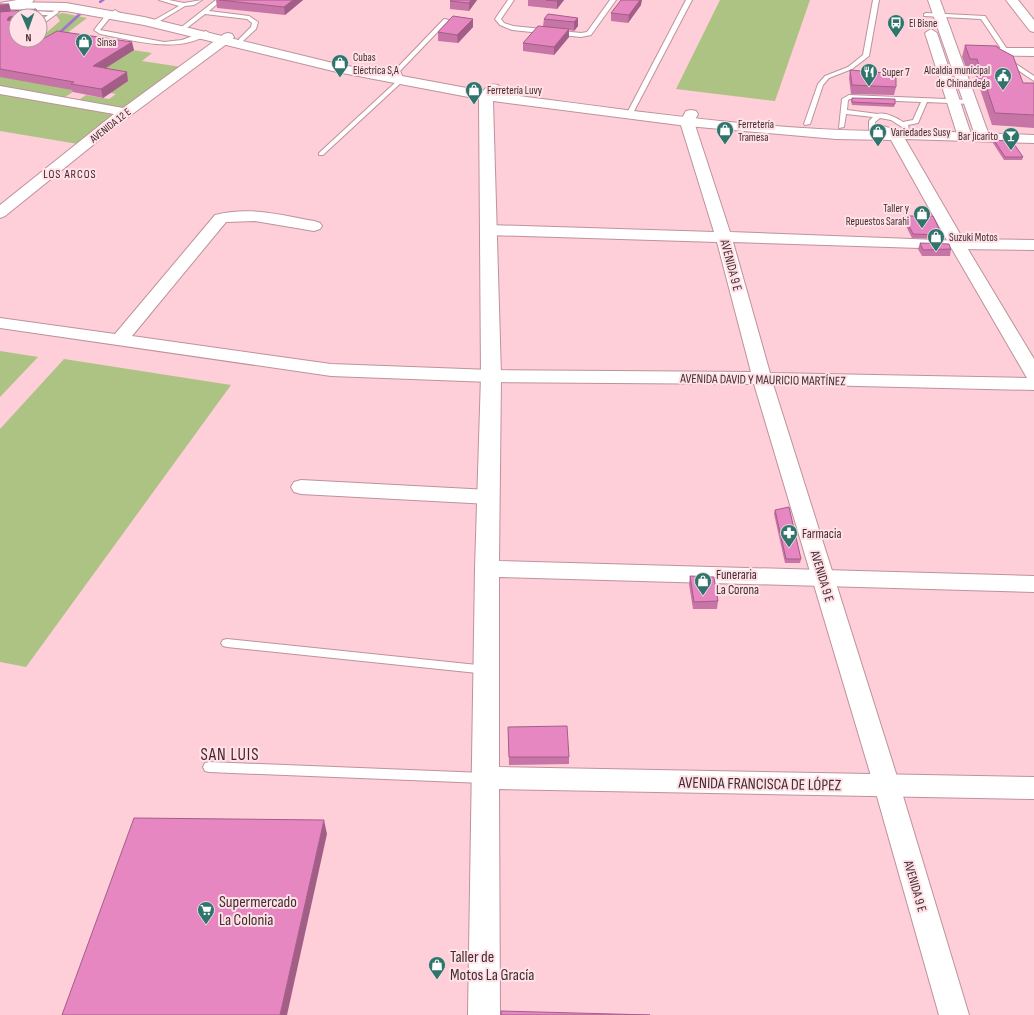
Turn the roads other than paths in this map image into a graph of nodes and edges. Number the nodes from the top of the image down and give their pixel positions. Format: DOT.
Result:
graph roads {
  1 [pos="28,0"];
  2 [pos="162,0"];
  3 [pos="199,0"];
  4 [pos="219,0"];
  5 [pos="511,0"];
  6 [pos="613,0"];
  7 [pos="686,0"];
  8 [pos="876,0"];
  9 [pos="922,0"];
  10 [pos="934,0"];
  11 [pos="1012,0"];
  12 [pos="184,5"];
  13 [pos="3,6"];
  14 [pos="55,8"];
  15 [pos="203,12"];
  16 [pos="112,13"];
  17 [pos="48,15"];
  18 [pos="926,15"];
  19 [pos="940,15"];
  20 [pos="0,17"];
  21 [pos="446,20"];
  22 [pos="154,22"];
  23 [pos="182,28"];
  24 [pos="1034,28"];
  25 [pos="204,33"];
  26 [pos="231,39"];
  27 [pos="937,51"];
  28 [pos="952,52"];
  29 [pos="1002,52"];
  30 [pos="1034,52"];
  31 [pos="399,75"];
  32 [pos="1034,79"];
  33 [pos="0,90"];
  34 [pos="490,92"];
  35 [pos="925,100"];
  36 [pos="952,101"];
  37 [pos="970,102"];
  38 [pos="631,111"];
  39 [pos="126,112"];
  40 [pos="844,112"];
  41 [pos="881,115"];
  42 [pos="689,118"];
  43 [pos="807,124"];
  44 [pos="841,127"];
  45 [pos="872,129"];
  46 [pos="902,131"];
  47 [pos="965,138"];
  48 [pos="984,138"];
  49 [pos="1034,139"];
  50 [pos="321,154"];
  51 [pos="0,213"];
  52 [pos="314,226"];
  53 [pos="489,230"];
  54 [pos="724,237"];
  55 [pos="957,244"];
  56 [pos="1034,245"];
  57 [pos="0,323"];
  58 [pos="120,340"];
  59 [pos="1034,374"];
  60 [pos="491,376"];
  61 [pos="762,378"];
  62 [pos="1034,384"];
  63 [pos="300,487"];
  64 [pos="489,497"];
  65 [pos="488,569"];
  66 [pos="824,579"];
  67 [pos="1034,584"];
  68 [pos="227,643"];
  69 [pos="487,670"];
  70 [pos="209,767"];
  71 [pos="486,778"];
  72 [pos="887,786"];
  73 [pos="1034,788"];
  74 [pos="484,1015"];
  75 [pos="954,1015"];
  1 -- 13 [label="main road"];
  2 -- 12 [label="lane"];
  3 -- 12 [label="lane"];
  4 -- 15 [label="lane"];
  5 -- 6 [label="lane"];
  7 -- 38 [label="lane"];
  8 -- 43 [label="lane"];
  9 -- 18 [label="street"];
  10 -- 19 [label="street"];
  11 -- 24 [label="street"];
  12 -- 22 [label="lane"];
  13 -- 14 [label="main road"];
  14 -- 16 [label="main road"];
  14 -- 17 [label="lane"];
  14 -- 20 [label="lane"];
  15 -- 23 [label="lane"];
  15 -- 26 [label="lane"];
  16 -- 22 [label="main road"];
  16 -- 25 [label="lane"];
  18 -- 19 [label="lane"];
  18 -- 27 [label="street"];
  19 -- 28 [label="street"];
  19 -- 29 [label="lane"];
  21 -- 31 [label="lane"];
  22 -- 23 [label="main road"];
  23 -- 25 [label="main road"];
  25 -- 26 [label="main road"];
  26 -- 31 [label="main road"];
  26 -- 39 [label="street, AVENIDA 12 E"];
  27 -- 28 [label="street"];
  27 -- 36 [label="street"];
  28 -- 29 [label="street"];
  28 -- 37 [label="street"];
  29 -- 30 [label="street"];
  29 -- 32 [label="lane"];
  31 -- 34 [label="main road"];
  31 -- 50 [label="lane"];
  33 -- 39 [label="street"];
  34 -- 38 [label="main road"];
  34 -- 53 [label="main road"];
  35 -- 36 [label="lane"];
  35 -- 40 [label="lane"];
  35 -- 46 [label="lane"];
  36 -- 37 [label="lane"];
  36 -- 47 [label="street"];
  37 -- 48 [label="street"];
  38 -- 42 [label="main road"];
  39 -- 51 [label="street, AVENIDA 12 E"];
  40 -- 41 [label="lane"];
  40 -- 44 [label="lane"];
  41 -- 45 [label="lane"];
  41 -- 46 [label="lane"];
  42 -- 43 [label="main road"];
  42 -- 46 [label="main road"];
  42 -- 54 [label="street, AVENIDA 9 E"];
  43 -- 44 [label="main road"];
  44 -- 45 [label="main road"];
  45 -- 46 [label="main road"];
  46 -- 47 [label="main road"];
  46 -- 55 [label="main road"];
  47 -- 48 [label="main road"];
  48 -- 49 [label="main road"];
  52 -- 58 [label="street"];
  53 -- 54 [label="street"];
  53 -- 60 [label="main road"];
  54 -- 55 [label="street"];
  54 -- 61 [label="street, AVENIDA 9 E"];
  55 -- 56 [label="main road"];
  55 -- 59 [label="street"];
  57 -- 58 [label="street, AVENIDA DAVID Y MAURICIO MARTÍNEZ"];
  58 -- 60 [label="street, AVENIDA DAVID Y MAURICIO MARTÍNEZ"];
  60 -- 61 [label="street, AVENIDA DAVID Y MAURICIO MARTÍNEZ"];
  60 -- 64 [label="main road"];
  61 -- 62 [label="street, AVENIDA DAVID Y MAURICIO MARTÍNEZ"];
  61 -- 66 [label="street, AVENIDA 9 E"];
  63 -- 64 [label="street"];
  64 -- 65 [label="main road"];
  65 -- 66 [label="main road"];
  65 -- 69 [label="main road"];
  66 -- 67 [label="main road"];
  66 -- 72 [label="street, AVENIDA 9 E"];
  68 -- 69 [label="lane"];
  69 -- 71 [label="main road"];
  70 -- 71 [label="lane"];
  71 -- 72 [label="main road, AVENIDA FRANCISCA DE LÓPEZ"];
  71 -- 74 [label="main road"];
  72 -- 73 [label="main road, AVENIDA FRANCISCA DE LÓPEZ"];
  72 -- 75 [label="street, AVENIDA 9 E"];
}
